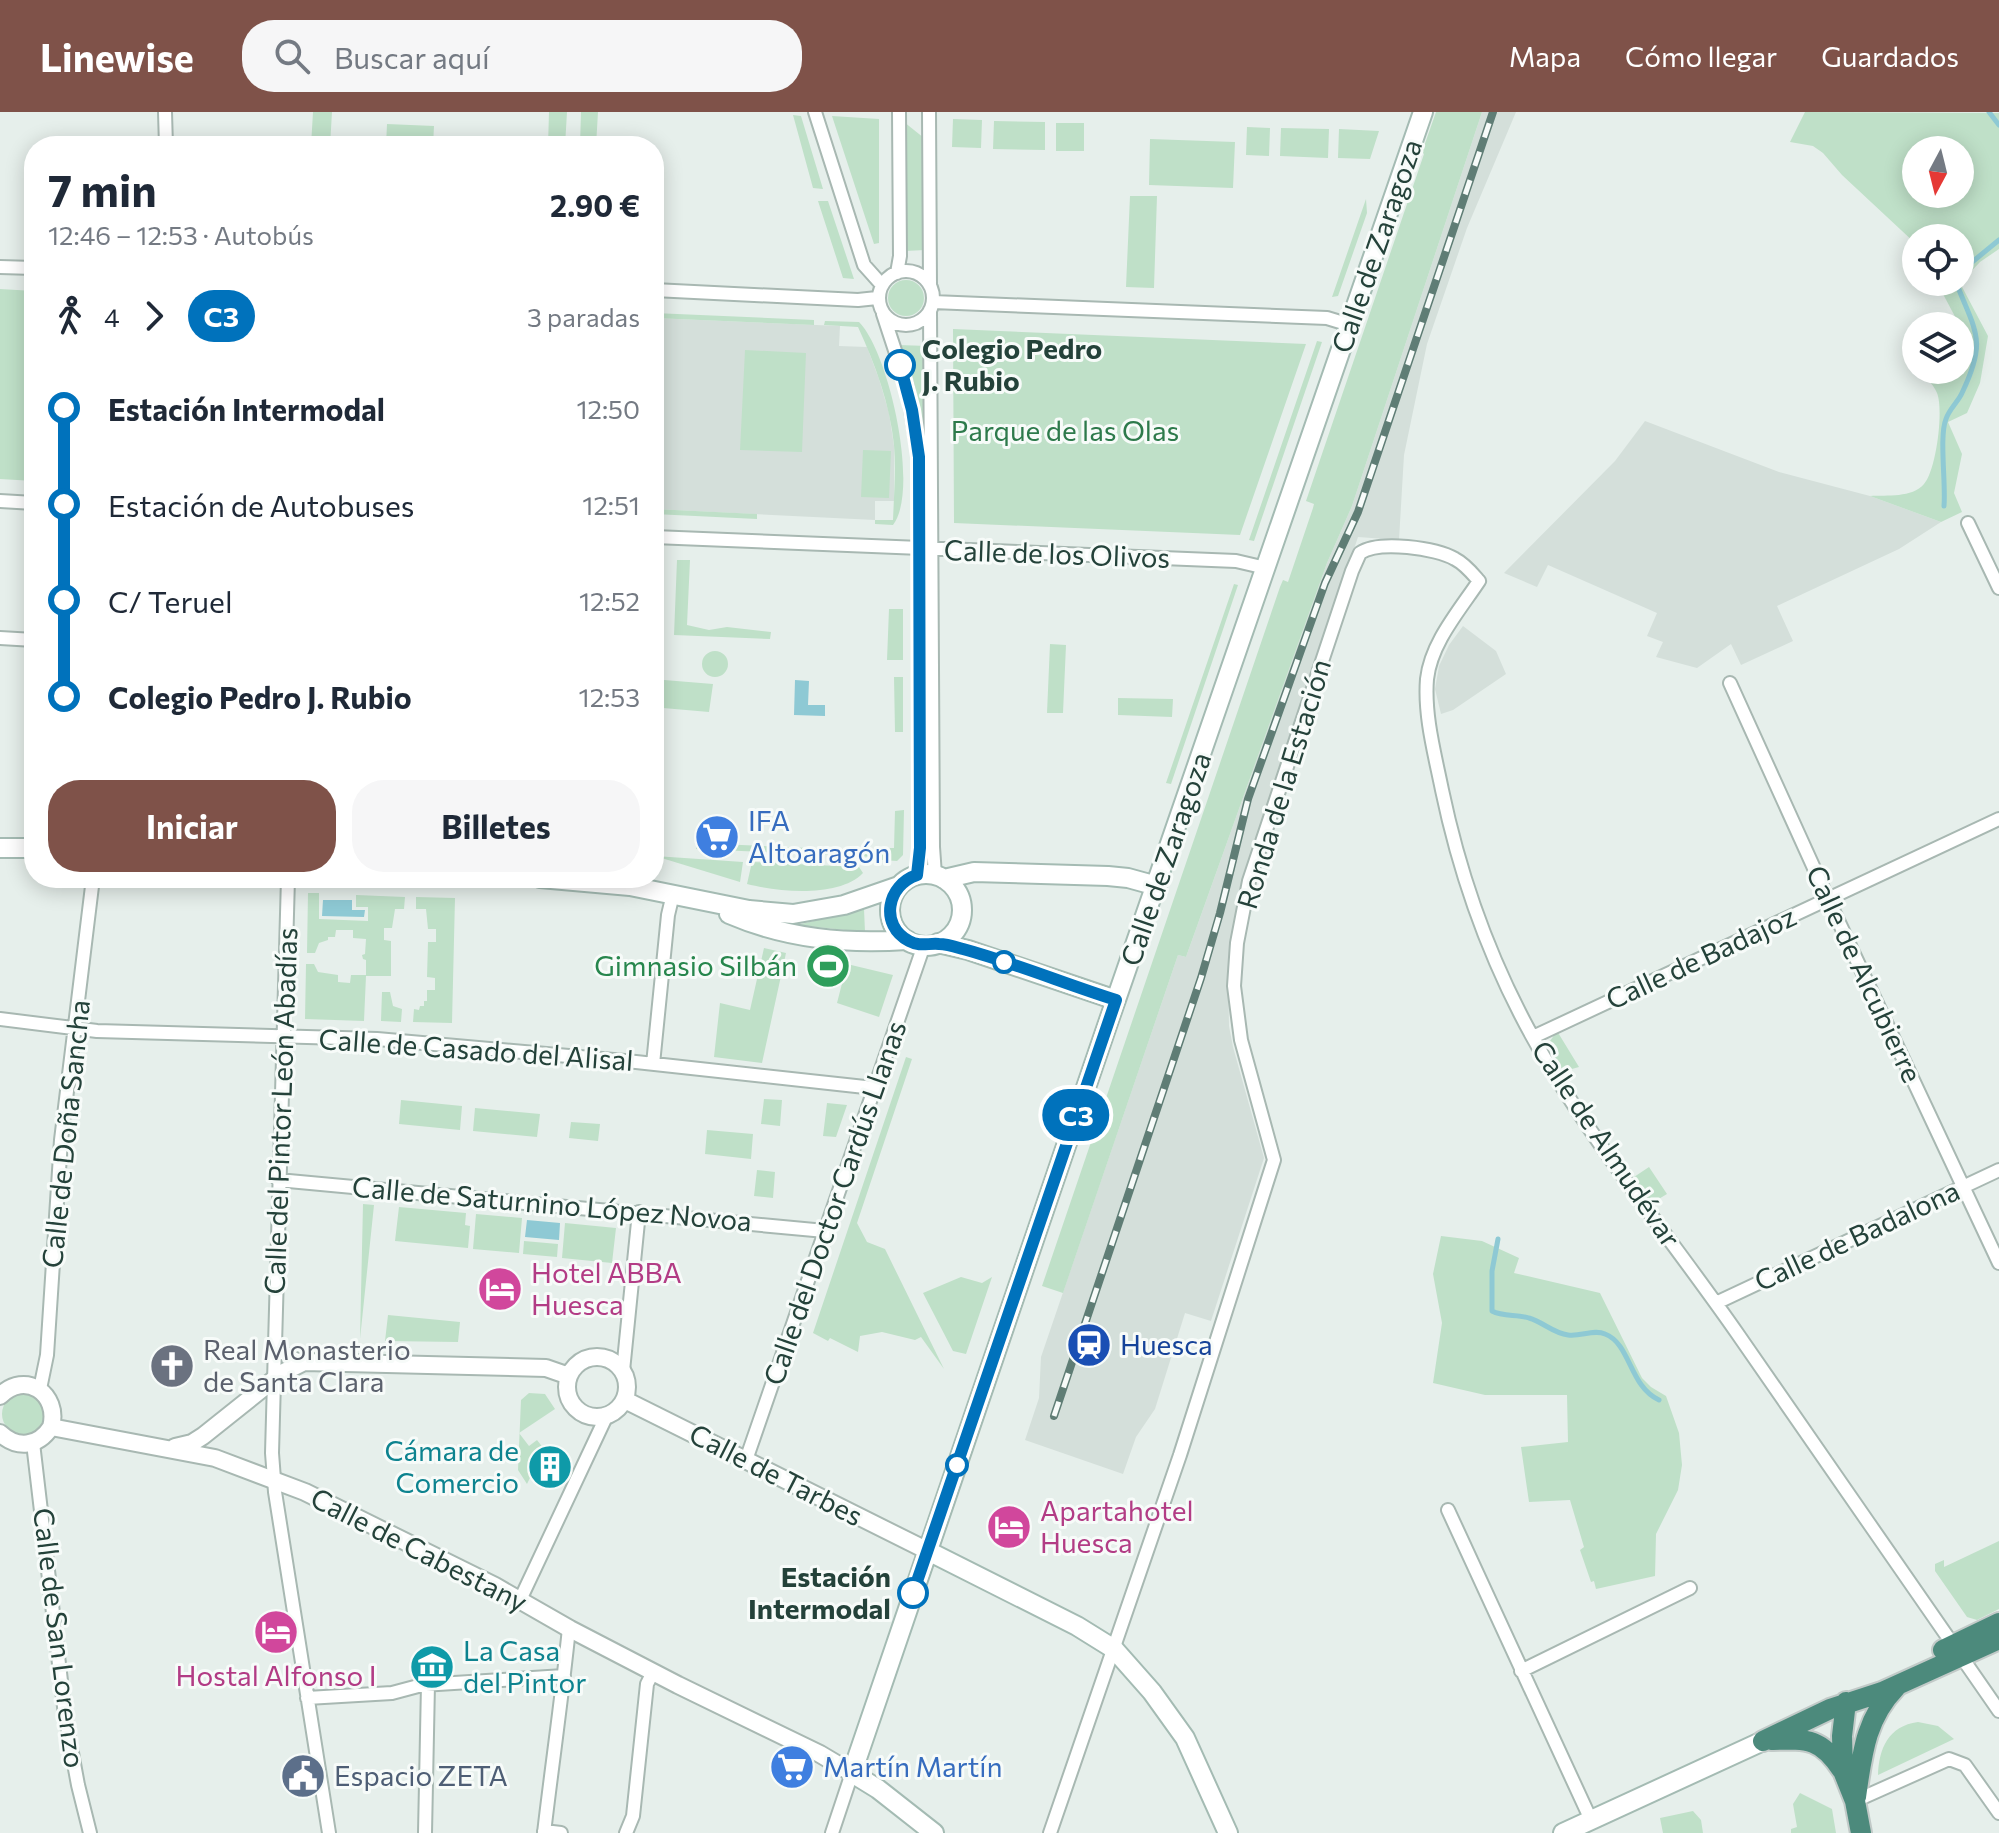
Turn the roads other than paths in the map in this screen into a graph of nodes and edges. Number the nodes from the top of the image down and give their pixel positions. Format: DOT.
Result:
graph roads {
  1 [pos="165,112"];
  2 [pos="815,112"];
  3 [pos="899,112"];
  4 [pos="929,112"];
  5 [pos="1423,112"];
  6 [pos="166,136"];
  7 [pos="0,267"];
  8 [pos="24,268"];
  9 [pos="897,273"];
  10 [pos="881,284"];
  11 [pos="930,285"];
  12 [pos="664,290"];
  13 [pos="877,298"];
  14 [pos="932,306"];
  15 [pos="883,314"];
  16 [pos="1350,325"];
  17 [pos="0,501"];
  18 [pos="24,502"];
  19 [pos="1968,523"];
  20 [pos="664,537"];
  21 [pos="925,548"];
  22 [pos="1266,568"];
  23 [pos="1479,581"];
  24 [pos="1999,588"];
  25 [pos="0,638"];
  26 [pos="24,639"];
  27 [pos="1730,683"];
  28 [pos="1999,819"];
  29 [pos="0,848"];
  30 [pos="24,848"];
  31 [pos="932,876"];
  32 [pos="899,886"];
  33 [pos="1157,886"];
  34 [pos="92,888"];
  35 [pos="288,888"];
  36 [pos="636,888"];
  37 [pos="673,894"];
  38 [pos="1828,899"];
  39 [pos="702,901"];
  40 [pos="923,943"];
  41 [pos="1116,1000"];
  42 [pos="0,1019"];
  43 [pos="76,1028"];
  44 [pos="284,1036"];
  45 [pos="1533,1037"];
  46 [pos="653,1064"];
  47 [pos="874,1088"];
  48 [pos="1999,1170"];
  49 [pos="278,1180"];
  50 [pos="1964,1186"];
  51 [pos="639,1212"];
  52 [pos="825,1231"];
  53 [pos="1999,1263"];
  54 [pos="1716,1303"];
  55 [pos="274,1344"];
  56 [pos="304,1362"];
  57 [pos="623,1371"];
  58 [pos="569,1376"];
  59 [pos="274,1380"];
  60 [pos="40,1389"];
  61 [pos="0,1393"];
  62 [pos="256,1396"];
  63 [pos="625,1400"];
  64 [pos="274,1404"];
  65 [pos="606,1417"];
  66 [pos="51,1427"];
  67 [pos="0,1433"];
  68 [pos="33,1443"];
  69 [pos="167,1448"];
  70 [pos="746,1460"];
  71 [pos="274,1479"];
  72 [pos="305,1492"];
  73 [pos="279,1508"];
  74 [pos="1448,1510"];
  75 [pos="928,1551"];
  76 [pos="1690,1588"];
  77 [pos="520,1600"];
  78 [pos="1999,1623"];
  79 [pos="569,1628"];
  80 [pos="1999,1639"];
  81 [pos="1114,1649"];
  82 [pos="1958,1650"];
  83 [pos="1521,1671"];
  84 [pos="653,1672"];
  85 [pos="564,1676"];
  86 [pos="428,1684"];
  87 [pos="1899,1685"];
  88 [pos="307,1698"];
  89 [pos="1838,1705"];
  90 [pos="1999,1711"];
  91 [pos="1763,1741"];
  92 [pos="1851,1767"];
  93 [pos="852,1773"];
  94 [pos="1855,1801"];
  95 [pos="1999,1813"];
  96 [pos="1591,1820"];
  97 [pos="544,1832"];
  98 [pos="90,1833"];
  99 [pos="329,1833"];
  100 [pos="425,1833"];
  101 [pos="561,1833"];
  102 [pos="626,1833"];
  103 [pos="832,1833"];
  104 [pos="934,1833"];
  105 [pos="1050,1833"];
  106 [pos="1228,1833"];
  107 [pos="1563,1833"];
  108 [pos="1861,1833"];
  1 -- 6 [label="street"];
  2 -- 10 [label="street"];
  3 -- 9 [label="street"];
  4 -- 11 [label="street"];
  5 -- 16 [label="main road, Calle de Zaragoza"];
  7 -- 8 [label="street"];
  9 -- 10 [label="street"];
  9 -- 11 [label="street"];
  10 -- 13 [label="street"];
  11 -- 14 [label="street"];
  12 -- 13 [label="street"];
  13 -- 15 [label="street"];
  14 -- 15 [label="street"];
  14 -- 16 [label="street"];
  14 -- 21 [label="street"];
  15 -- 21 [label="street"];
  16 -- 22 [label="main road, Calle de Zaragoza"];
  17 -- 18 [label="street"];
  19 -- 24 [label="street"];
  20 -- 21 [label="street, Calle de los Olivos"];
  21 -- 22 [label="street, Calle de los Olivos"];
  21 -- 31 [label="street"];
  22 -- 33 [label="main road, Calle de Zaragoza"];
  23 -- 45 [label="street, Calle de Almudévar"];
  23 -- 81 [label="street, Ronda de la Estación"];
  25 -- 26 [label="street"];
  27 -- 38 [label="street, Calle de Alcubierre"];
  28 -- 38 [label="street, Calle de Badajoz"];
  29 -- 30 [label="main road"];
  31 -- 32 [label="main road"];
  31 -- 33 [label="main road"];
  31 -- 40 [label="main road"];
  32 -- 39 [label="main road"];
  32 -- 40 [label="main road"];
  33 -- 41 [label="main road, Calle de Zaragoza"];
  34 -- 43 [label="street, Calle de Doña Sancha"];
  35 -- 44 [label="street, Calle del Pintor León Abadías"];
  36 -- 37 [label="main road"];
  37 -- 39 [label="main road"];
  37 -- 46 [label="street"];
  38 -- 45 [label="street, Calle de Badajoz"];
  38 -- 50 [label="street, Calle de Alcubierre"];
  39 -- 40 [label="main road"];
  40 -- 41 [label="main road"];
  40 -- 47 [label="street, Calle del Doctor Cardús Llanas"];
  41 -- 75 [label="main road, Calle de Zaragoza"];
  42 -- 43 [label="street, Calle de Casado del Alisal"];
  43 -- 44 [label="street, Calle de Casado del Alisal"];
  43 -- 60 [label="street, Calle de Doña Sancha"];
  44 -- 46 [label="street, Calle de Casado del Alisal"];
  44 -- 49 [label="street, Calle del Pintor León Abadías"];
  45 -- 54 [label="street, Calle de Almudévar"];
  46 -- 47 [label="street, Calle de Casado del Alisal"];
  47 -- 52 [label="street, Calle del Doctor Cardús Llanas"];
  48 -- 50 [label="street, Calle de Badalona"];
  49 -- 51 [label="street, Calle de Saturnino López Novoa"];
  49 -- 55 [label="street, Calle del Pintor León Abadías"];
  50 -- 53 [label="street, Calle de Alcubierre"];
  50 -- 54 [label="street, Calle de Badalona"];
  51 -- 52 [label="street, Calle de Saturnino López Novoa"];
  51 -- 57 [label="street"];
  52 -- 70 [label="street, Calle del Doctor Cardús Llanas"];
  54 -- 82 [label="street, Calle de Almudévar"];
  55 -- 56 [label="street"];
  55 -- 59 [label="street, Calle del Pintor León Abadías"];
  56 -- 58 [label="street"];
  56 -- 59 [label="street"];
  57 -- 58 [label="street"];
  57 -- 63 [label="street"];
  58 -- 65 [label="street"];
  59 -- 62 [label="street"];
  59 -- 64 [label="street, Calle del Pintor León Abadías"];
  60 -- 61 [label="street"];
  60 -- 66 [label="street"];
  62 -- 64 [label="street"];
  62 -- 69 [label="street"];
  63 -- 65 [label="street"];
  63 -- 70 [label="street, Calle de Tarbes"];
  64 -- 71 [label="street, Calle del Pintor León Abadías"];
  65 -- 77 [label="street"];
  66 -- 68 [label="street"];
  66 -- 69 [label="street, Calle de Cabestany"];
  67 -- 68 [label="street"];
  68 -- 98 [label="street, Calle de San Lorenzo"];
  69 -- 71 [label="street, Calle de Cabestany"];
  70 -- 75 [label="street, Calle de Tarbes"];
  71 -- 72 [label="street, Calle de Cabestany"];
  71 -- 73 [label="street, Calle del Pintor León Abadías"];
  72 -- 73 [label="street"];
  72 -- 77 [label="street, Calle de Cabestany"];
  73 -- 88 [label="street, Calle del Pintor León Abadías"];
  74 -- 83 [label="street"];
  75 -- 81 [label="main road"];
  75 -- 93 [label="main road, Calle de Zaragoza"];
  76 -- 83 [label="street"];
  77 -- 79 [label="street, Calle de Cabestany"];
  78 -- 82 [label="highway"];
  79 -- 84 [label="street, Calle de Cabestany"];
  79 -- 85 [label="street"];
  80 -- 82 [label="highway"];
  81 -- 105 [label="street"];
  81 -- 106 [label="main road"];
  82 -- 87 [label="highway"];
  82 -- 89 [label="highway"];
  82 -- 90 [label="street, Calle de Almudévar"];
  83 -- 96 [label="street"];
  84 -- 93 [label="street, Calle de Cabestany"];
  84 -- 102 [label="street"];
  85 -- 86 [label="street"];
  85 -- 97 [label="street"];
  86 -- 88 [label="street"];
  86 -- 100 [label="street"];
  87 -- 89 [label="highway"];
  87 -- 92 [label="highway"];
  88 -- 99 [label="street, Calle del Pintor León Abadías"];
  89 -- 91 [label="highway"];
  89 -- 92 [label="highway"];
  91 -- 92 [label="highway"];
  91 -- 96 [label="main road"];
  92 -- 94 [label="highway"];
  93 -- 103 [label="street, Calle de Zaragoza"];
  93 -- 104 [label="main road"];
  94 -- 95 [label="street"];
  94 -- 108 [label="highway"];
  96 -- 107 [label="main road"];
  97 -- 101 [label="street"];
}
